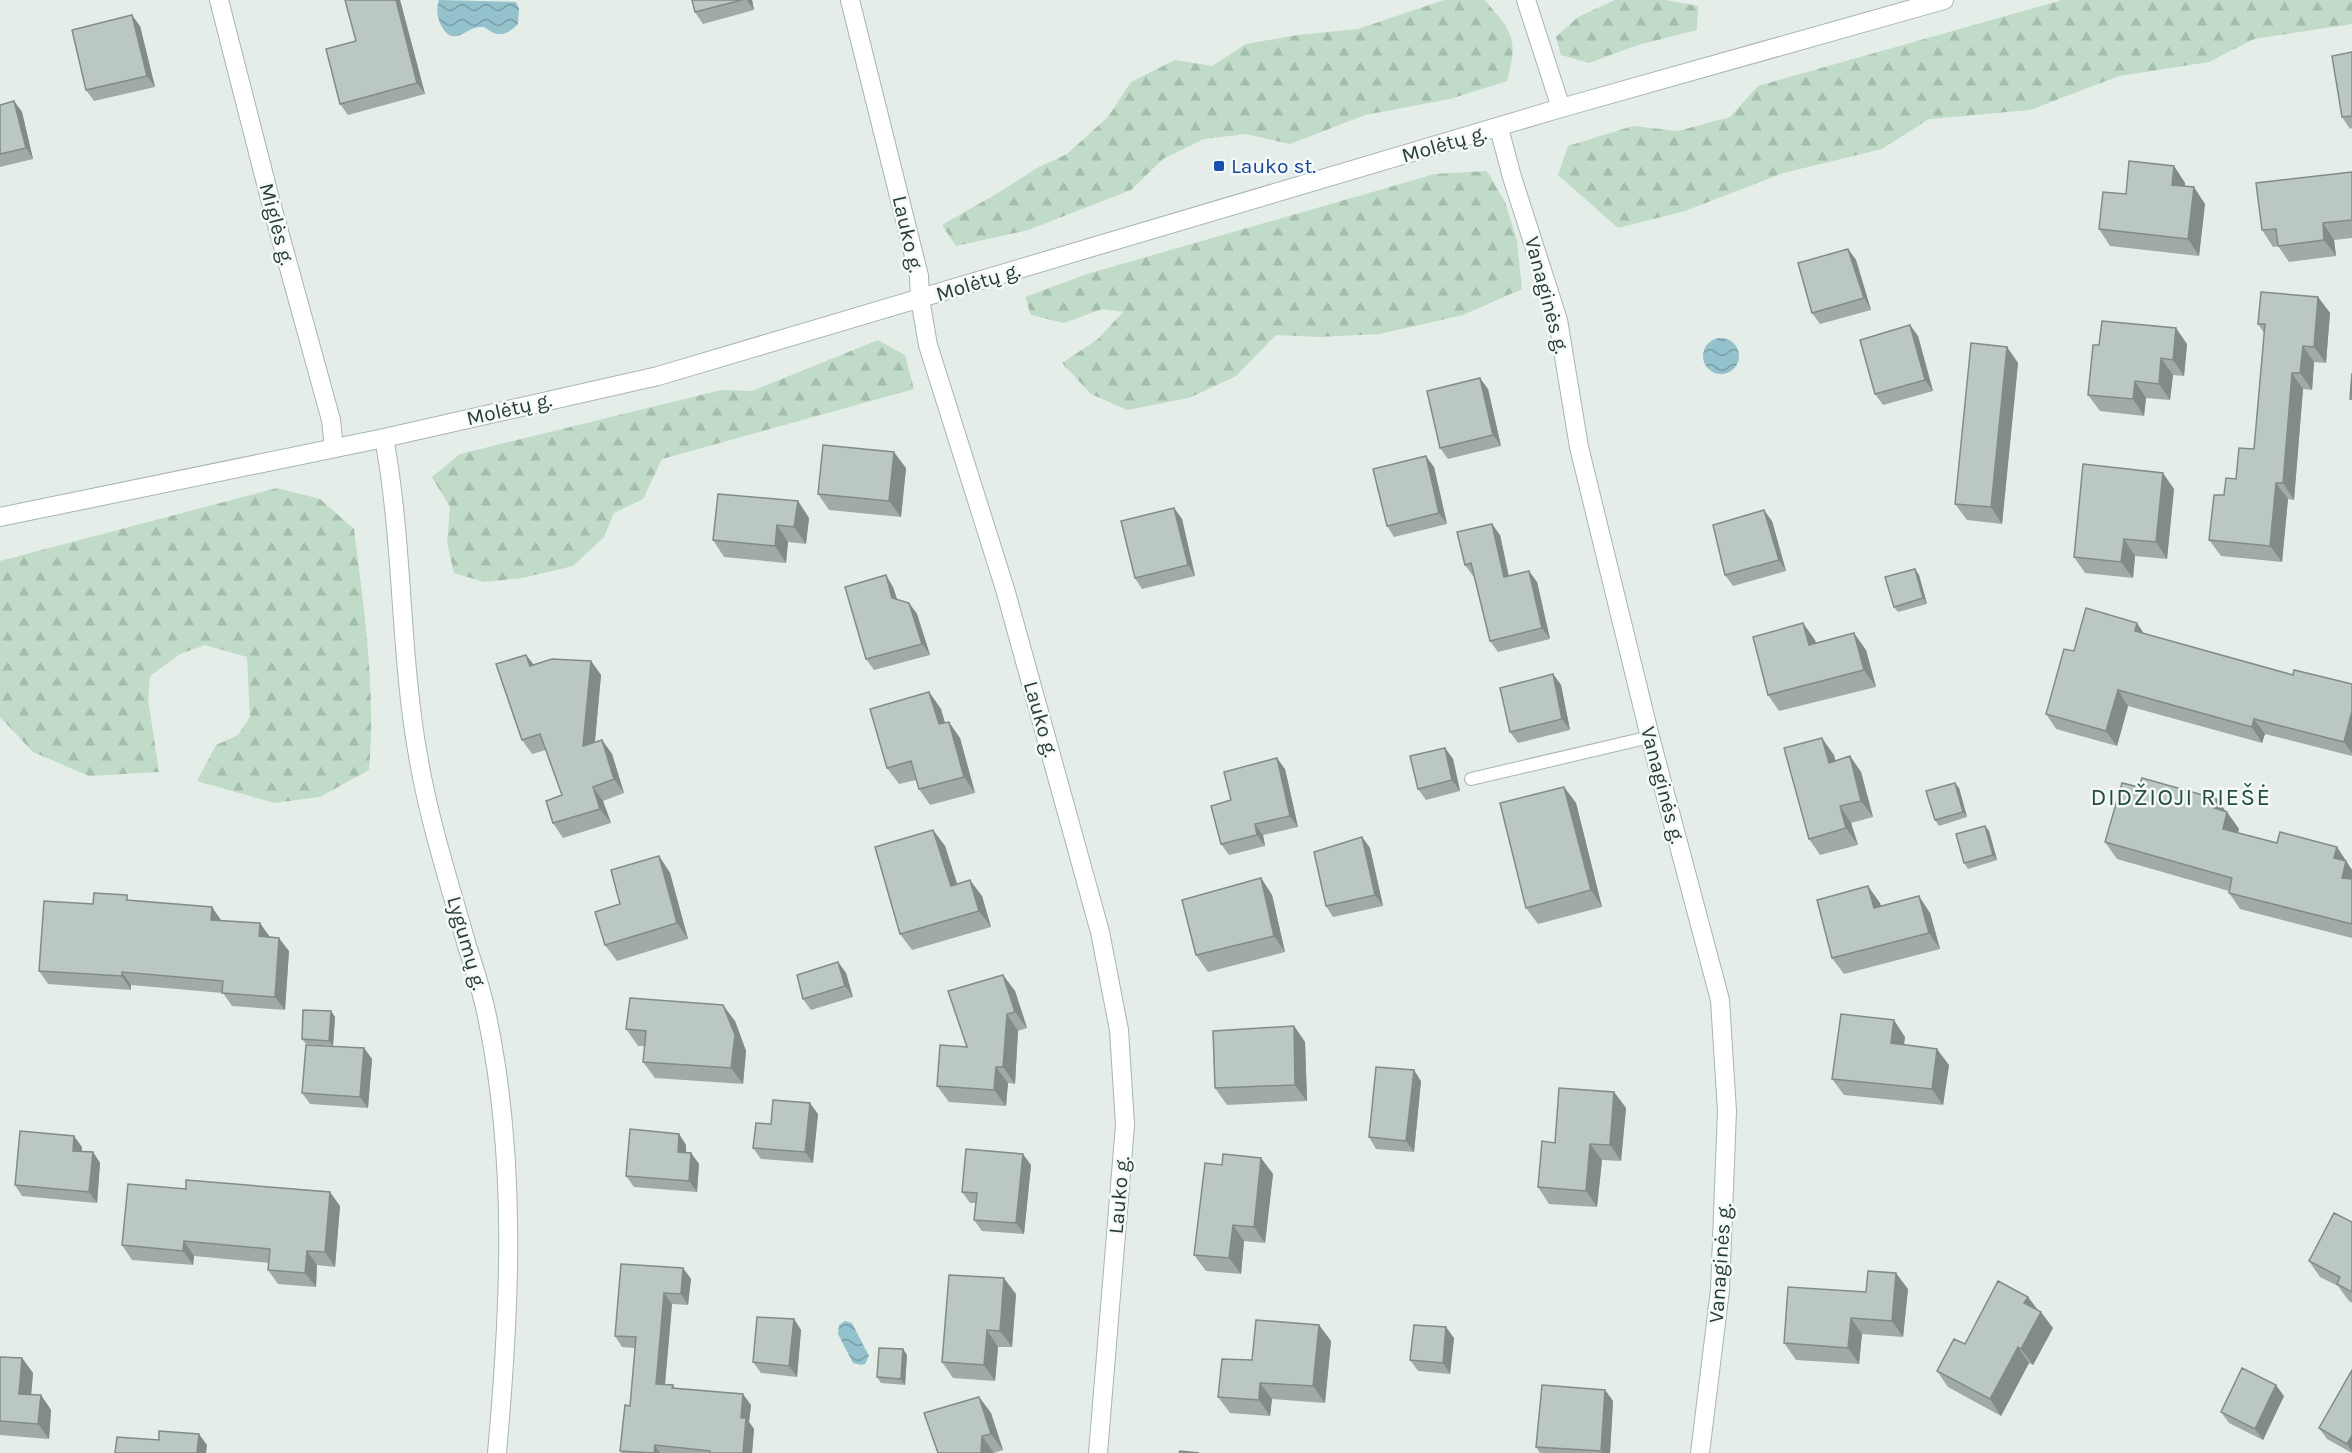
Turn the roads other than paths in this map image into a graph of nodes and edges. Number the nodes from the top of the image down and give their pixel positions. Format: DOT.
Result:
graph roads {
  1 [pos="219,0"];
  2 [pos="850,0"];
  3 [pos="1526,0"];
  4 [pos="1944,0"];
  5 [pos="1561,108"];
  6 [pos="1499,128"];
  7 [pos="920,299"];
  8 [pos="384,438"];
  9 [pos="334,448"];
  10 [pos="0,517"];
  11 [pos="1650,737"];
  12 [pos="1471,779"];
  13 [pos="497,1453"];
  14 [pos="1098,1453"];
  15 [pos="1700,1453"];
  1 -- 9 [label="street, Miglės g."];
  2 -- 7 [label="street, Lauko g."];
  3 -- 5 [label="street"];
  4 -- 5 [label="street, Molėtų g."];
  5 -- 6 [label="street, Molėtų g."];
  6 -- 7 [label="street, Molėtų g."];
  6 -- 11 [label="street, Vanaginės g."];
  7 -- 8 [label="street, Molėtų g."];
  7 -- 14 [label="street, Lauko g."];
  8 -- 9 [label="street, Molėtų g."];
  8 -- 13 [label="street, Lygumų g."];
  9 -- 10 [label="street, Molėtų g."];
  11 -- 12 [label="lane"];
  11 -- 15 [label="street, Vanaginės g."];
}
